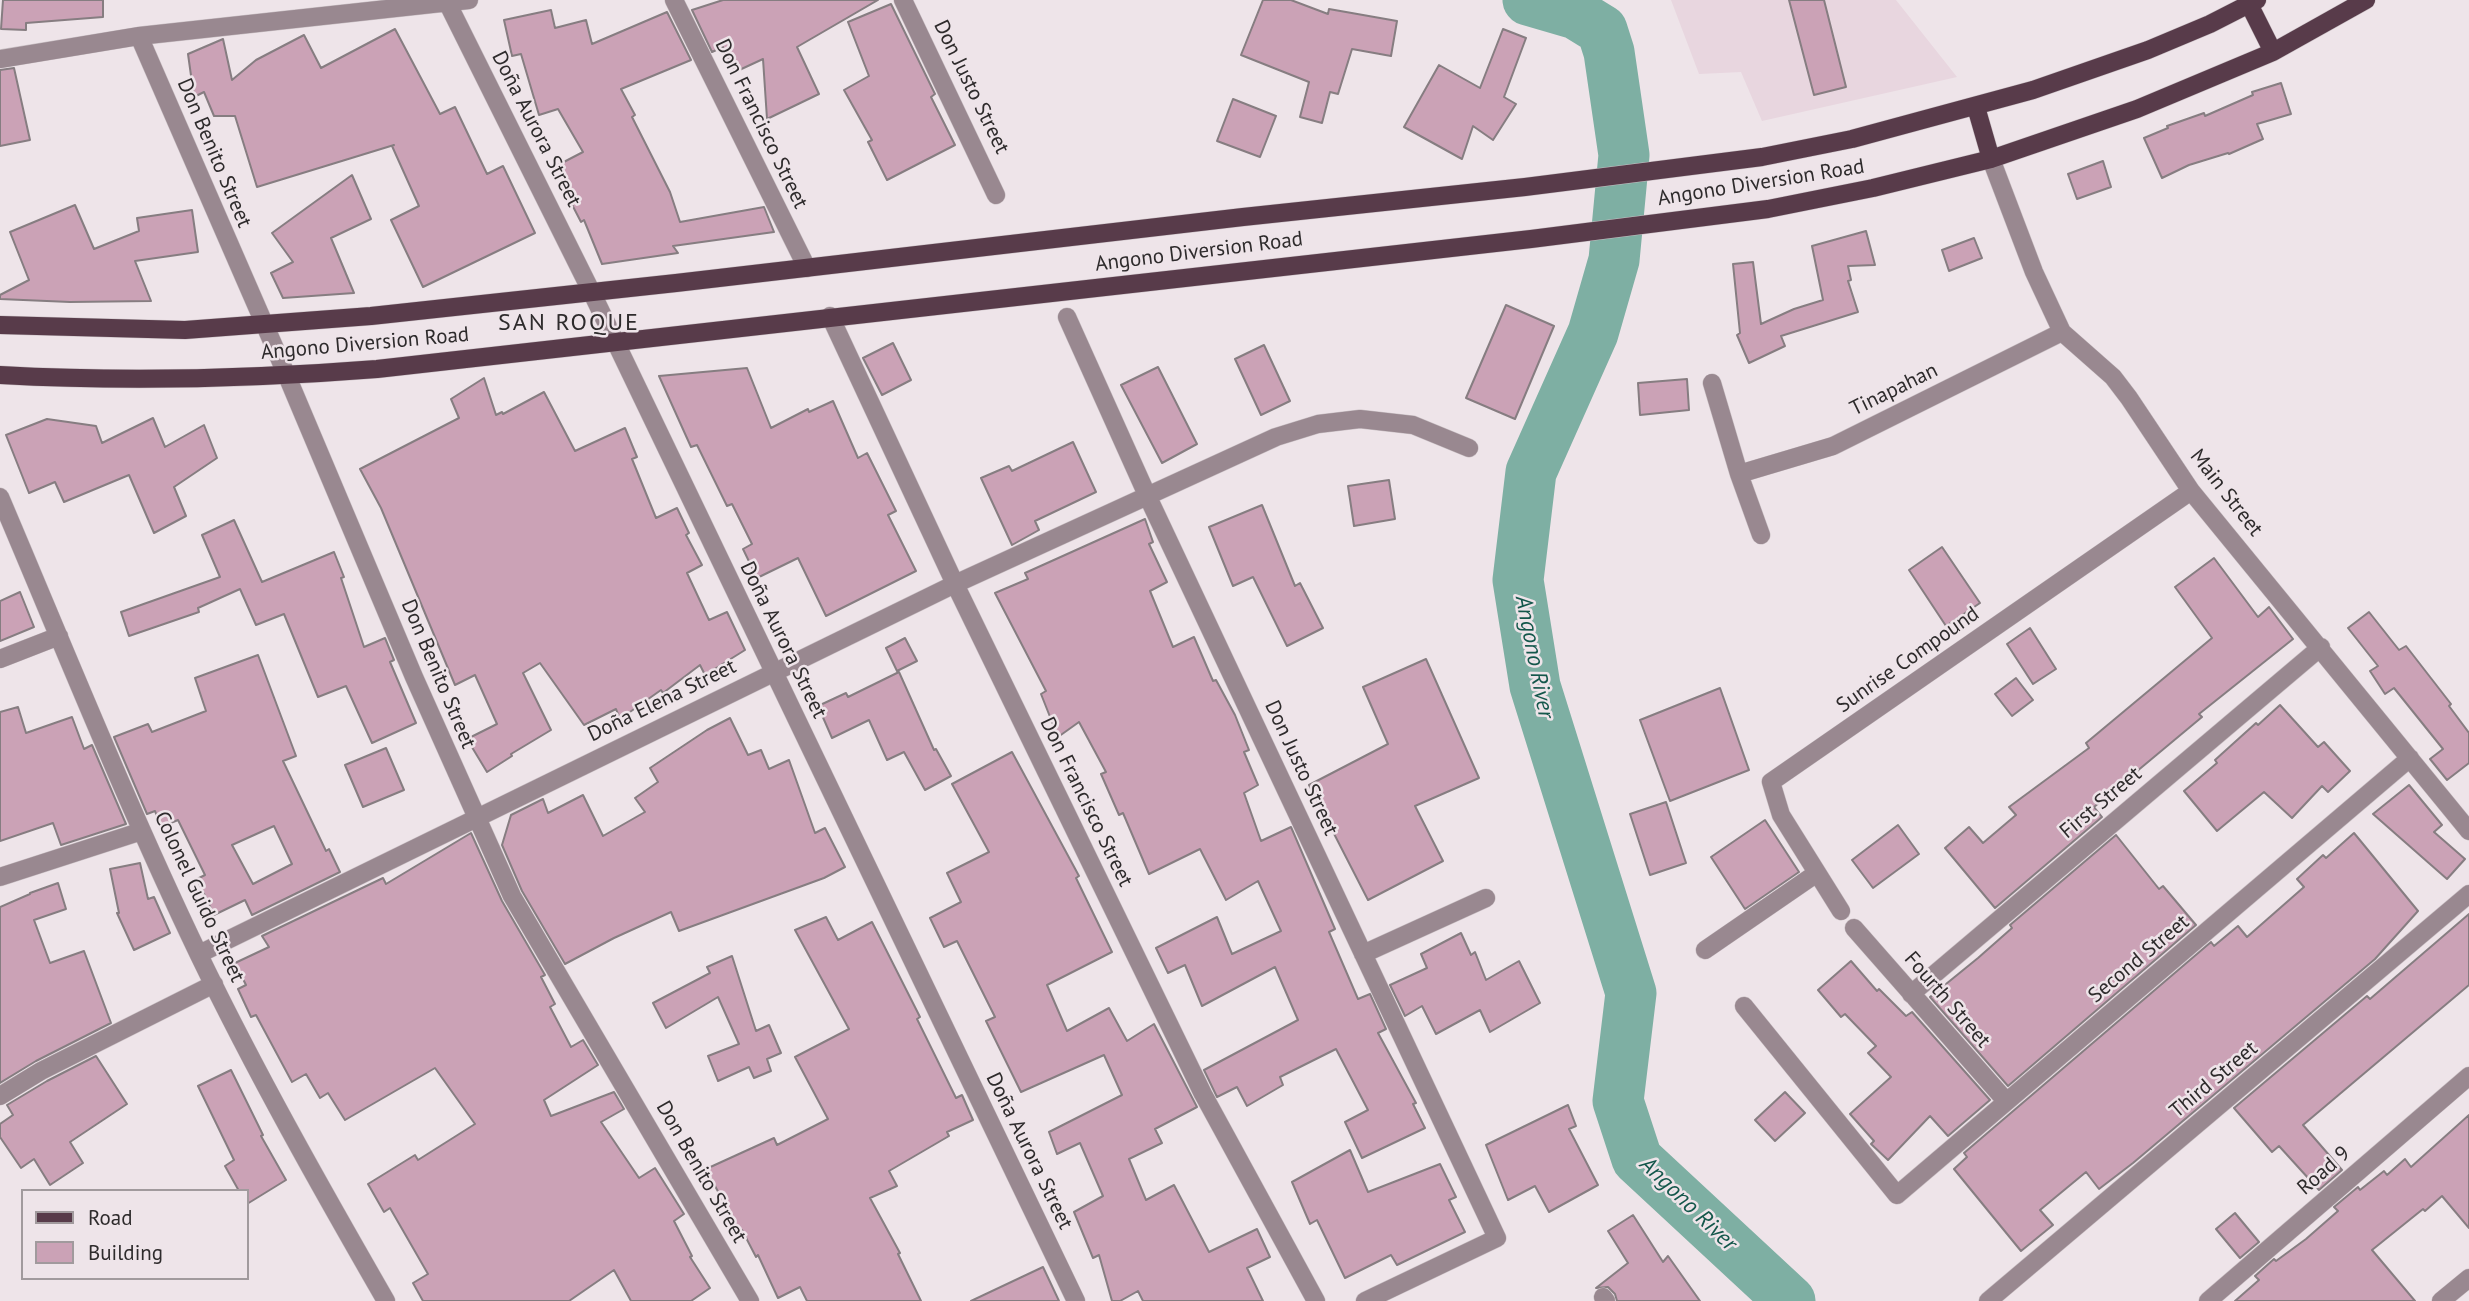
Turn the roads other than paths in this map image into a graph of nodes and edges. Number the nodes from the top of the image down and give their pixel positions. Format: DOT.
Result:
graph roads {
  1 [pos="469,0"];
  2 [pos="674,0"];
  3 [pos="903,0"];
  4 [pos="2366,0"];
  5 [pos="446,1"];
  6 [pos="2253,2"];
  7 [pos="139,36"];
  8 [pos="2273,52"];
  9 [pos="0,59"];
  10 [pos="1976,107"];
  11 [pos="1991,159"];
  12 [pos="996,195"];
  13 [pos="807,268"];
  14 [pos="592,293"];
  15 [pos="830,316"];
  16 [pos="1067,317"];
  17 [pos="0,325"];
  18 [pos="265,326"];
  19 [pos="2062,332"];
  20 [pos="614,341"];
  21 [pos="0,375"];
  22 [pos="287,376"];
  23 [pos="1712,383"];
  24 [pos="1469,448"];
  25 [pos="1739,474"];
  26 [pos="2191,491"];
  27 [pos="1147,495"];
  28 [pos="0,497"];
  29 [pos="1761,535"];
  30 [pos="955,584"];
  31 [pos="59,636"];
  32 [pos="2320,648"];
  33 [pos="0,659"];
  34 [pos="773,672"];
  35 [pos="2410,758"];
  36 [pos="475,818"];
  37 [pos="142,831"];
  38 [pos="2469,831"];
  39 [pos="1817,873"];
  40 [pos="0,877"];
  41 [pos="2469,894"];
  42 [pos="1486,898"];
  43 [pos="1841,911"];
  44 [pos="1854,928"];
  45 [pos="1705,950"];
  46 [pos="199,954"];
  47 [pos="1363,954"];
  48 [pos="214,984"];
  49 [pos="1911,994"];
  50 [pos="1744,1006"];
  51 [pos="2469,1076"];
  52 [pos="0,1096"];
  53 [pos="2006,1101"];
  54 [pos="2469,1278"];
  55 [pos="386,1301"];
  56 [pos="750,1301"];
  57 [pos="1076,1301"];
  58 [pos="1316,1301"];
  59 [pos="1365,1301"];
  60 [pos="1988,1301"];
  61 [pos="2208,1301"];
  62 [pos="2441,1301"];
  1 -- 5 [label="street"];
  2 -- 13 [label="street, Don Francisco Street"];
  3 -- 12 [label="street, Don Justo Street"];
  4 -- 8 [label="main road, Angono Diversion Road"];
  5 -- 7 [label="street"];
  5 -- 14 [label="street, Doña Aurora Street"];
  6 -- 8 [label="main road"];
  6 -- 10 [label="main road, Angono Diversion Road"];
  7 -- 9 [label="street"];
  7 -- 18 [label="street, Don Benito Street"];
  8 -- 11 [label="main road, Angono Diversion Road"];
  10 -- 11 [label="main road"];
  10 -- 13 [label="main road, Angono Diversion Road"];
  11 -- 15 [label="main road, Angono Diversion Road"];
  11 -- 19 [label="street, Main Street"];
  13 -- 14 [label="main road, Angono Diversion Road"];
  14 -- 18 [label="main road, Angono Diversion Road"];
  14 -- 20 [label="street, Doña Aurora Street"];
  15 -- 20 [label="main road, Angono Diversion Road"];
  15 -- 30 [label="street, Don Francisco Street"];
  16 -- 27 [label="street, Don Justo Street"];
  17 -- 18 [label="main road, Angono Diversion Road"];
  18 -- 22 [label="street, Don Benito Street"];
  19 -- 25 [label="street, Tinapahan"];
  19 -- 26 [label="street, Main Street"];
  20 -- 22 [label="main road, Angono Diversion Road"];
  20 -- 34 [label="street, Doña Aurora Street"];
  21 -- 22 [label="main road, Angono Diversion Road"];
  22 -- 36 [label="street, Don Benito Street"];
  23 -- 25 [label="street"];
  24 -- 27 [label="street, Doña Elena Street"];
  25 -- 29 [label="street"];
  26 -- 32 [label="street, Main Street"];
  26 -- 39 [label="street, Sunrise Compound"];
  27 -- 30 [label="street, Doña Elena Street"];
  27 -- 47 [label="street, Don Justo Street"];
  28 -- 31 [label="street, Colonel Guido Street"];
  30 -- 34 [label="street, Doña Elena Street"];
  30 -- 58 [label="street, Don Francisco Street"];
  31 -- 33 [label="street"];
  31 -- 37 [label="street, Colonel Guido Street"];
  32 -- 35 [label="street, Main Street"];
  32 -- 49 [label="street, First Street"];
  34 -- 36 [label="street, Doña Elena Street"];
  34 -- 57 [label="street, Doña Aurora Street"];
  35 -- 38 [label="street, Main Street"];
  35 -- 53 [label="street, Second Street"];
  36 -- 46 [label="street, Doña Elena Street"];
  36 -- 56 [label="street, Don Benito Street"];
  37 -- 40 [label="street"];
  37 -- 46 [label="street, Colonel Guido Street"];
  39 -- 43 [label="street, Sunrise Compound"];
  39 -- 45 [label="street"];
  41 -- 60 [label="street, Third Street"];
  42 -- 47 [label="street"];
  44 -- 49 [label="street, Fourth Street"];
  46 -- 48 [label="street, Colonel Guido Street"];
  47 -- 59 [label="street, Don Justo Street"];
  48 -- 52 [label="street"];
  48 -- 55 [label="street, Colonel Guido Street"];
  49 -- 53 [label="street, Fourth Street"];
  50 -- 53 [label="street, Second Street"];
  51 -- 61 [label="street, Road 9"];
  54 -- 62 [label="street"];
}
